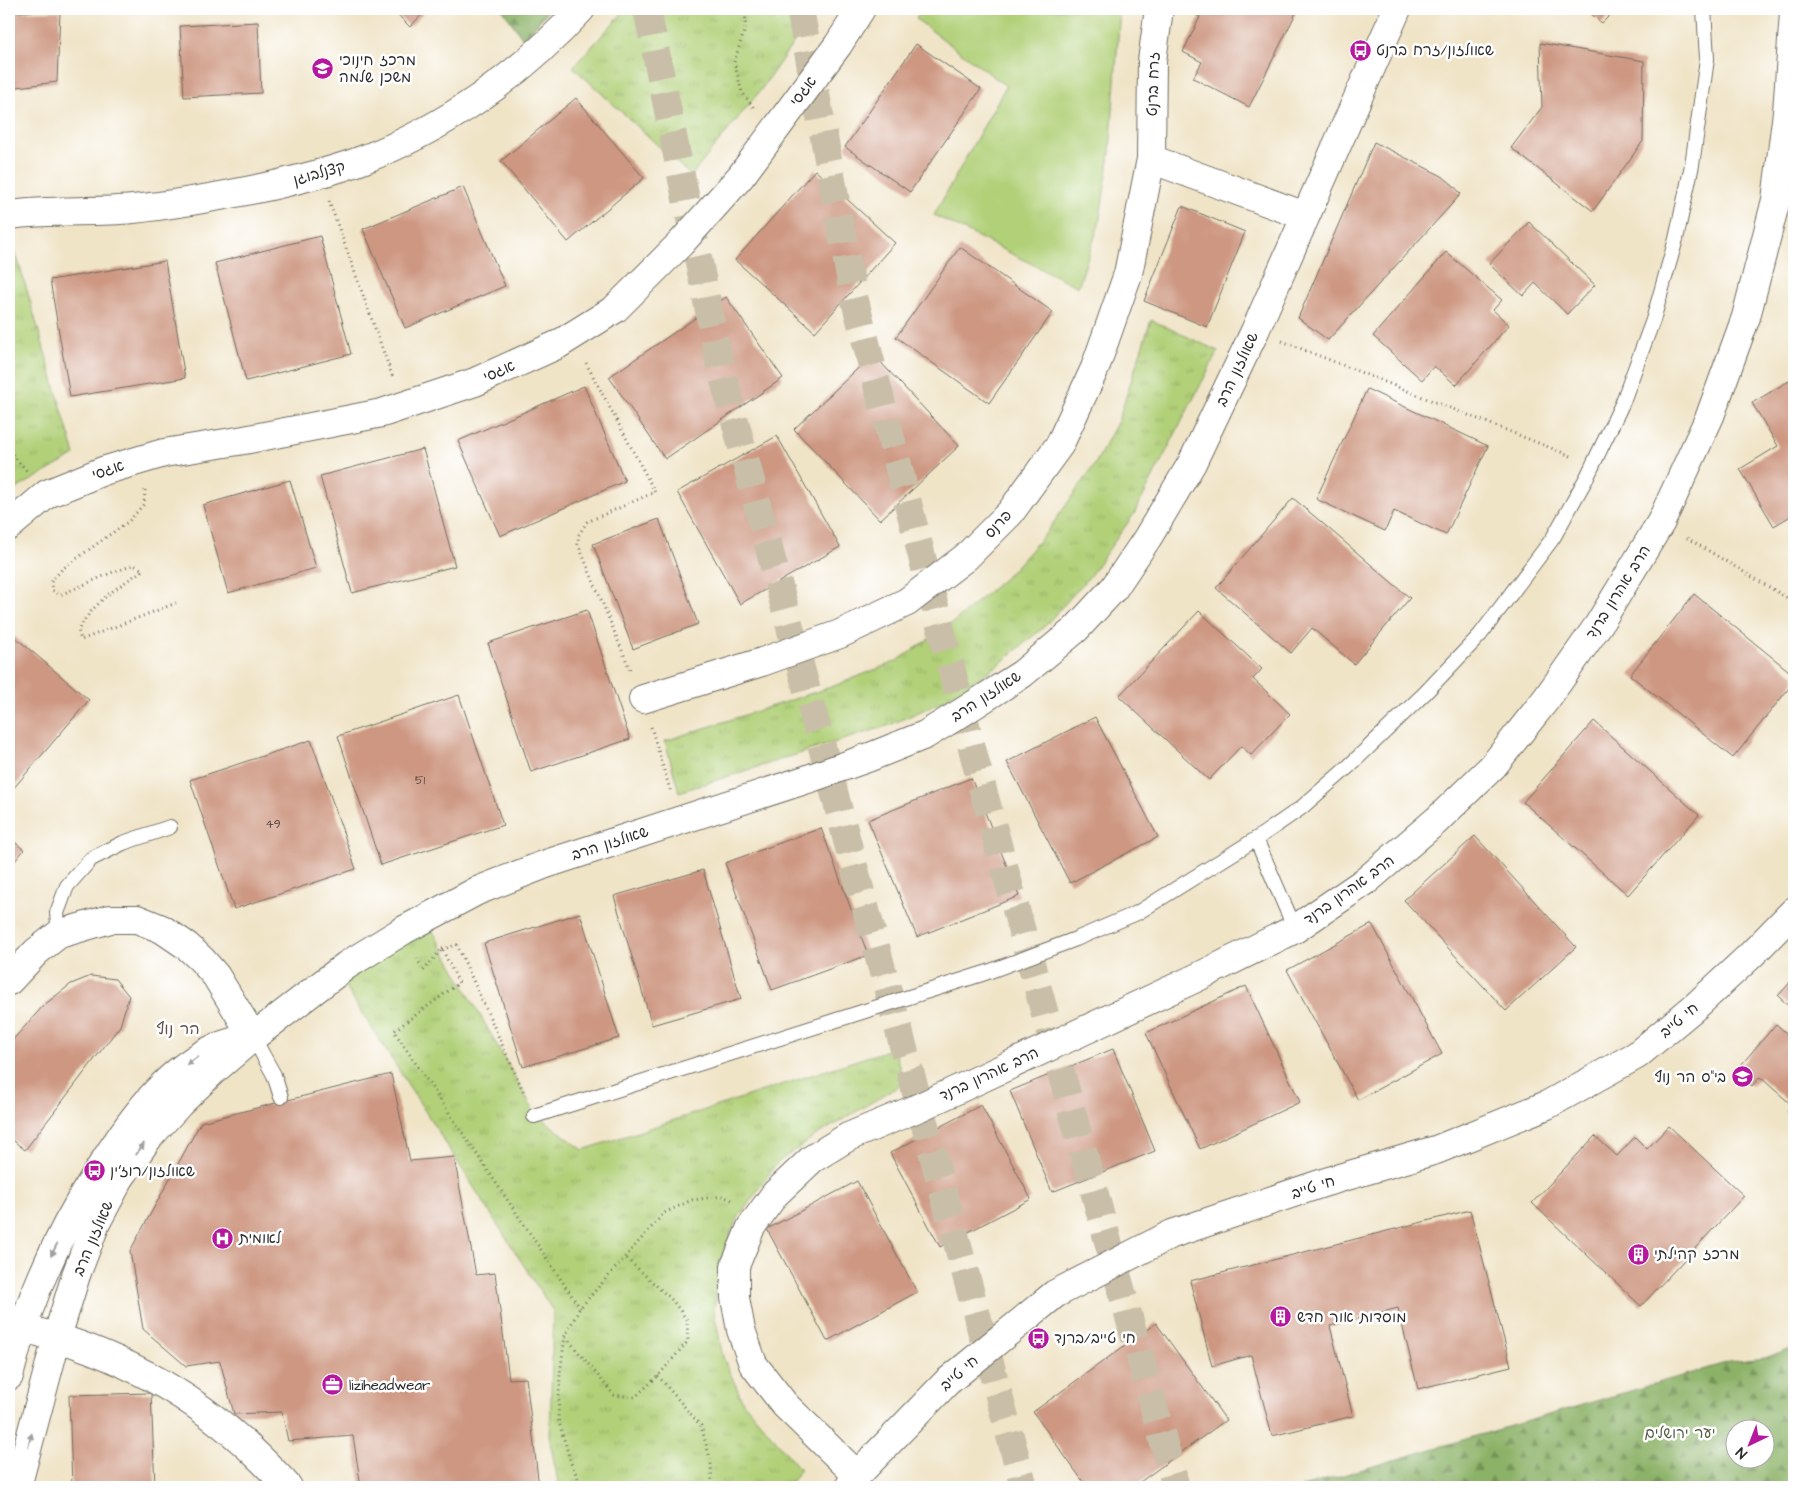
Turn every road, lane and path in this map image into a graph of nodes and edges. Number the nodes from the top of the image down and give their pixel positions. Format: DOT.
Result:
graph roads {
  1 [pos="581,9"];
  2 [pos="662,9"];
  3 [pos="676,9"];
  4 [pos="744,9"];
  5 [pos="860,9"];
  6 [pos="1159,9"];
  7 [pos="1397,9"];
  8 [pos="1704,9"];
  9 [pos="1794,12"];
  10 [pos="773,132"];
  11 [pos="1151,159"];
  12 [pos="319,174"];
  13 [pos="9,215"];
  14 [pos="1304,216"];
  15 [pos="1255,331"];
  16 [pos="572,336"];
  17 [pos="403,406"];
  18 [pos="146,458"];
  19 [pos="1593,465"];
  20 [pos="1661,522"];
  21 [pos="9,526"];
  22 [pos="1794,602"];
  23 [pos="176,603"];
  24 [pos="643,699"];
  25 [pos="679,820"];
  26 [pos="170,827"];
  27 [pos="1256,839"];
  28 [pos="1794,911"];
  29 [pos="1295,929"];
  30 [pos="404,930"];
  31 [pos="59,934"];
  32 [pos="442,949"];
  33 [pos="9,981"];
  34 [pos="253,1037"];
  35 [pos="282,1097"];
  36 [pos="534,1116"];
  37 [pos="761,1214"];
  38 [pos="625,1257"];
  39 [pos="580,1308"];
  40 [pos="22,1328"];
  41 [pos="57,1336"];
  42 [pos="565,1336"];
  43 [pos="9,1376"];
  44 [pos="658,1376"];
  45 [pos="853,1481"];
  46 [pos="17,1487"];
  47 [pos="288,1487"];
  48 [pos="582,1487"];
  49 [pos="712,1487"];
  1 -- 12 [label="street, קצנלבוגן"];
  2 -- 3 [label="path"];
  4 -- 10 [label="path"];
  5 -- 10 [label="street, אגסי"];
  6 -- 11 [label="street, זרח ברנט"];
  7 -- 14 [label="street, שאולזון הרב"];
  8 -- 19 [label="lane"];
  9 -- 20 [label="street, הרב אהרון ברנד"];
  10 -- 16 [label="street, אגסי"];
  11 -- 14 [label="street"];
  11 -- 24 [label="street, פרנס"];
  12 -- 13 [label="street, קצנלבוגן"];
  12 -- 17 [label="path"];
  14 -- 15 [label="street, שאולזון הרב"];
  15 -- 19 [label="path"];
  15 -- 25 [label="street, שאולזון הרב"];
  16 -- 17 [label="street, אגסי"];
  16 -- 24 [label="path"];
  17 -- 18 [label="street, אגסי"];
  18 -- 21 [label="street, אגסי"];
  18 -- 23 [label="path"];
  19 -- 27 [label="lane"];
  20 -- 22 [label="path"];
  20 -- 29 [label="street, הרב אהרון ברנד"];
  24 -- 25 [label="path"];
  25 -- 30 [label="street, שאולזון הרב"];
  26 -- 31 [label="lane"];
  27 -- 29 [label="lane"];
  27 -- 36 [label="lane"];
  28 -- 45 [label="street, חי טייב"];
  29 -- 37 [label="street, הרב אהרון ברנד"];
  30 -- 32 [label="path"];
  30 -- 34 [label="street, שאולזון הרב"];
  31 -- 33 [label="street"];
  31 -- 34 [label="street"];
  32 -- 36 [label="path"];
  32 -- 39 [label="path"];
  34 -- 35 [label="lane"];
  34 -- 40 [label="street, שאולזון הרב, one-way"];
  41 -- 34 [label="street, שאולזון הרב, one-way"];
  37 -- 38 [label="path"];
  37 -- 45 [label="street, הרב אהרון ברנד"];
  38 -- 39 [label="path"];
  38 -- 44 [label="path"];
  39 -- 42 [label="path"];
  40 -- 41 [label="street"];
  40 -- 43 [label="street, שאולזון הרב"];
  46 -- 41 [label="street, שאולזון הרב, one-way"];
  41 -- 47 [label="street"];
  42 -- 44 [label="path"];
  42 -- 48 [label="path"];
  44 -- 49 [label="path"];
}
